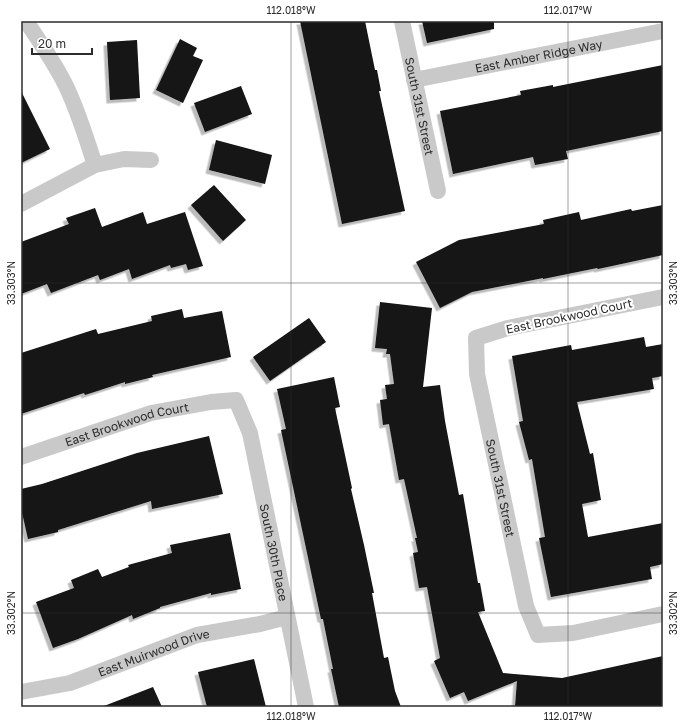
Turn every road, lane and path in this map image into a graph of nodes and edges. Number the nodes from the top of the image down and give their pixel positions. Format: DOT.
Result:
graph roads {
  1 [pos="26,21"];
  2 [pos="402,21"];
  3 [pos="663,31"];
  4 [pos="414,80"];
  5 [pos="151,160"];
  6 [pos="95,165"];
  7 [pos="438,191"];
  8 [pos="21,204"];
  9 [pos="663,297"];
  10 [pos="476,338"];
  11 [pos="236,400"];
  12 [pos="21,457"];
  13 [pos="663,614"];
  14 [pos="286,617"];
  15 [pos="21,692"];
  16 [pos="306,707"];
  1 -- 6 [label="street"];
  2 -- 4 [label="street, South 31st Street"];
  3 -- 4 [label="street, East Amber Ridge Way"];
  4 -- 7 [label="street, South 31st Street"];
  5 -- 6 [label="street"];
  6 -- 8 [label="street"];
  9 -- 10 [label="street, East Brookwood Court"];
  10 -- 13 [label="street, South 31st Street"];
  11 -- 12 [label="street, East Brookwood Court"];
  11 -- 14 [label="street, South 30th Place"];
  14 -- 15 [label="street, East Muirwood Drive"];
  14 -- 16 [label="street, South 30th Place"];
}
